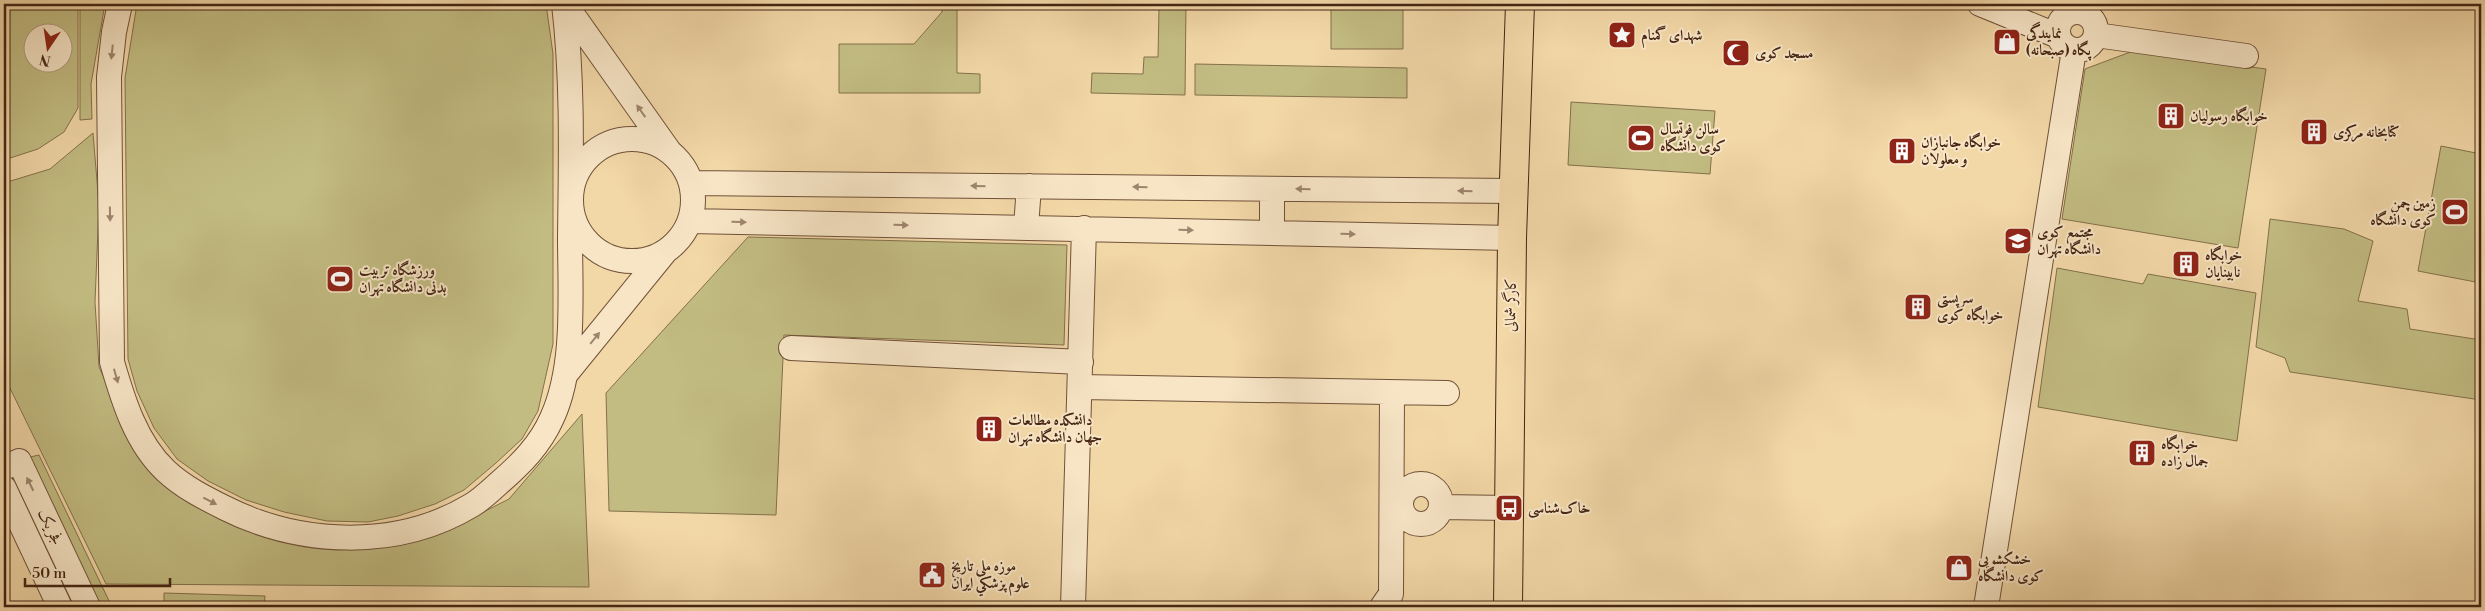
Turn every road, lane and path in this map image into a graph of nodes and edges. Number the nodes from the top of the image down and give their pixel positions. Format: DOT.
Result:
graph roads {
  1 [pos="120,4"];
  2 [pos="564,4"];
  3 [pos="1520,4"];
  4 [pos="1980,4"];
  5 [pos="2081,8"];
  6 [pos="2096,35"];
  7 [pos="2066,43"];
  8 [pos="2246,56"];
  9 [pos="669,151"];
  10 [pos="691,183"];
  11 [pos="1029,186"];
  12 [pos="1272,189"];
  13 [pos="1514,192"];
  14 [pos="570,204"];
  15 [pos="690,221"];
  16 [pos="1026,227"];
  17 [pos="1084,228"];
  18 [pos="1272,232"];
  19 [pos="1512,238"];
  20 [pos="665,252"];
  21 [pos="791,348"];
  22 [pos="1081,362"];
  23 [pos="564,376"];
  24 [pos="1080,388"];
  25 [pos="1392,393"];
  26 [pos="1447,393"];
  27 [pos="4,468"];
  28 [pos="4,488"];
  29 [pos="1396,506"];
  30 [pos="1509,508"];
  31 [pos="60,607"];
  32 [pos="88,607"];
  33 [pos="1073,607"];
  34 [pos="1382,607"];
  35 [pos="1508,607"];
  36 [pos="1986,607"];
  1 -- 23 [label="street, one-way"];
  9 -- 2 [label="street, one-way"];
  2 -- 14 [label="street"];
  3 -- 13 [label="main road, کارگر شمالی"];
  4 -- 7 [label="street"];
  5 -- 6 [label="street"];
  5 -- 7 [label="street"];
  6 -- 7 [label="street"];
  6 -- 8 [label="street"];
  7 -- 36 [label="street"];
  9 -- 10 [label="street"];
  9 -- 14 [label="street"];
  11 -- 10 [label="street, one-way"];
  10 -- 15 [label="street"];
  12 -- 11 [label="street, one-way"];
  11 -- 16 [label="street"];
  13 -- 12 [label="street, one-way"];
  12 -- 18 [label="street"];
  13 -- 19 [label="main road, کارگر شمالی"];
  14 -- 20 [label="street"];
  14 -- 23 [label="street"];
  15 -- 16 [label="street, one-way"];
  15 -- 20 [label="street"];
  16 -- 17 [label="street"];
  17 -- 18 [label="street, one-way"];
  17 -- 22 [label="street"];
  18 -- 19 [label="street, one-way"];
  19 -- 30 [label="main road, کارگر شمالی"];
  23 -- 20 [label="street, one-way"];
  21 -- 22 [label="street"];
  22 -- 24 [label="street"];
  24 -- 25 [label="street"];
  24 -- 33 [label="street"];
  25 -- 26 [label="street"];
  25 -- 29 [label="street"];
  32 -- 27 [label="street, فجر یک, one-way"];
  28 -- 31 [label="street, فجر یک"];
  29 -- 30 [label="street"];
  29 -- 34 [label="street"];
  30 -- 35 [label="main road, کارگر شمالی"];
}
